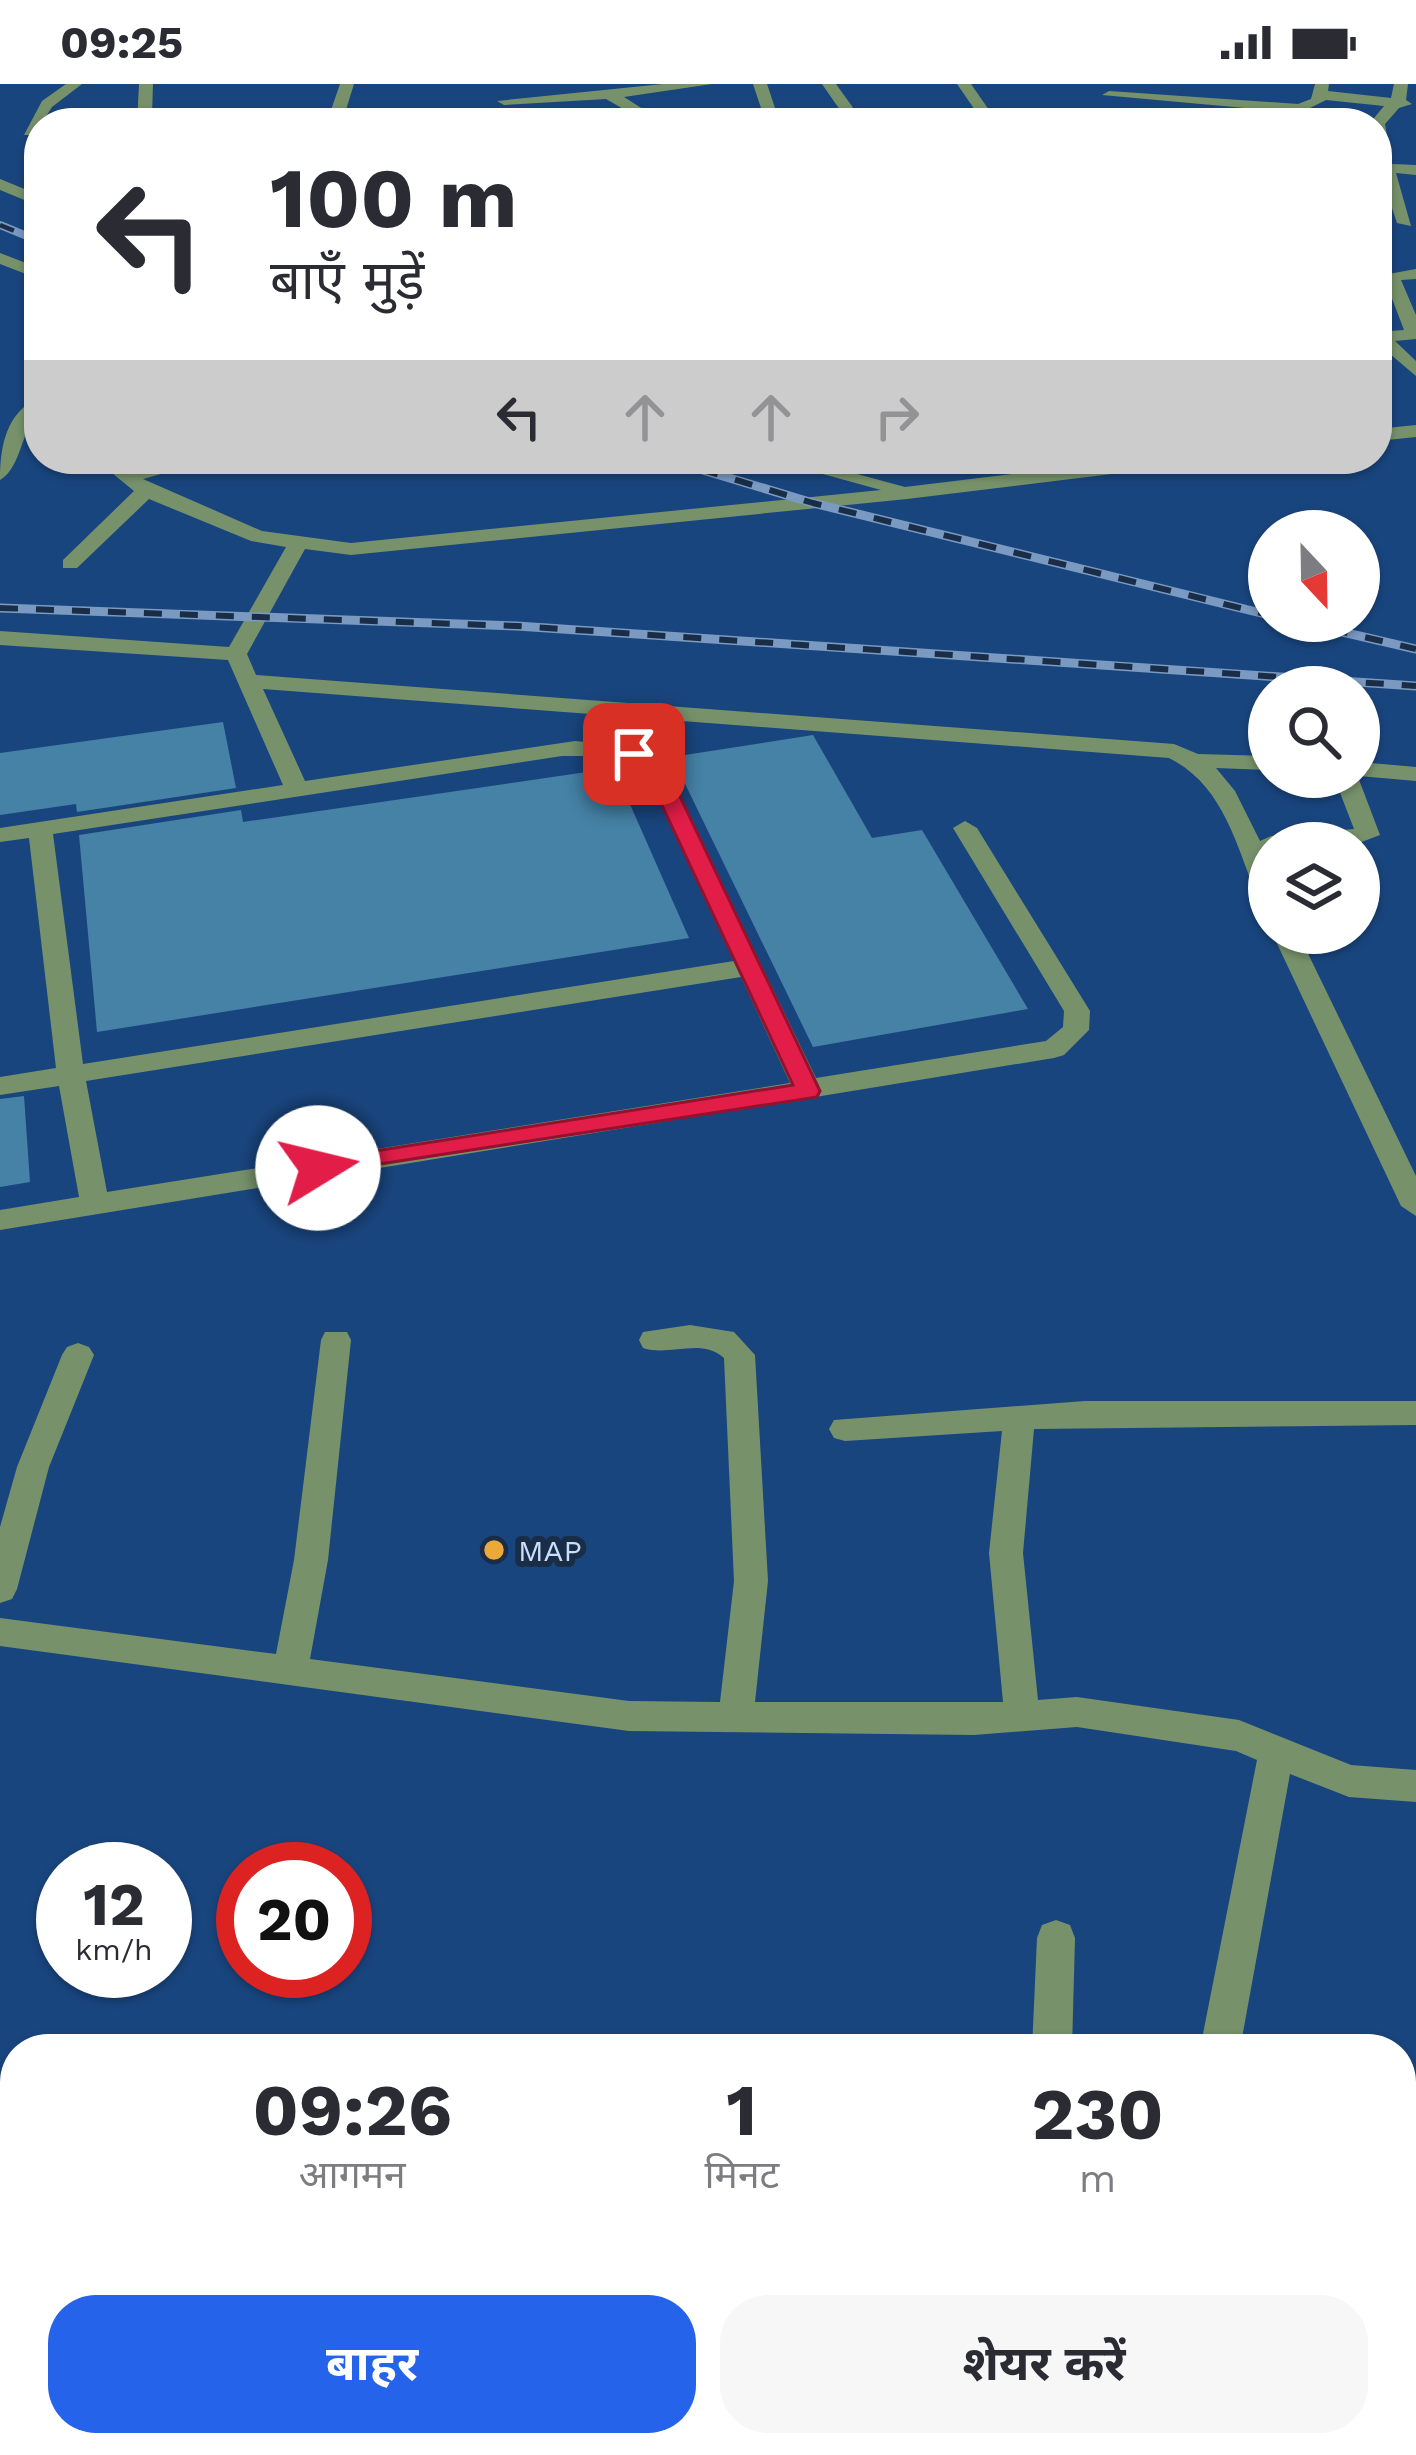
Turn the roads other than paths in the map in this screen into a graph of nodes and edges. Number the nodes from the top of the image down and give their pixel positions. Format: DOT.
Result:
graph roads {
  1 [pos="75,84"];
  2 [pos="705,84"];
  3 [pos="1401,84"];
  4 [pos="1108,90"];
  5 [pos="1322,90"];
  6 [pos="502,92"];
  7 [pos="609,94"];
  8 [pos="1394,103"];
  9 [pos="1416,104"];
  10 [pos="44,108"];
  11 [pos="632,108"];
  12 [pos="1272,108"];
  13 [pos="1390,108"];
  14 [pos="1392,124"];
  15 [pos="1396,124"];
  16 [pos="1392,183"];
  17 [pos="1410,225"];
  18 [pos="1392,286"];
  19 [pos="1392,337"];
  20 [pos="1392,349"];
  21 [pos="1416,371"];
  22 [pos="24,433"];
  23 [pos="1397,433"];
  24 [pos="1416,446"];
  25 [pos="0,474"];
  26 [pos="123,474"];
  27 [pos="140,474"];
  28 [pos="841,474"];
  29 [pos="999,474"];
  30 [pos="1035,474"];
  31 [pos="127,477"];
  32 [pos="1003,480"];
  33 [pos="146,491"];
  34 [pos="916,492"];
  35 [pos="297,545"];
  36 [pos="70,564"];
  37 [pos="0,638"];
  38 [pos="236,654"];
  39 [pos="248,681"];
  40 [pos="1199,760"];
  41 [pos="1248,763"];
  42 [pos="1380,771"];
  43 [pos="1416,774"];
  44 [pos="298,790"];
  45 [pos="1248,823"];
  46 [pos="965,828"];
  47 [pos="40,829"];
  48 [pos="0,835"];
  49 [pos="1295,954"];
  50 [pos="750,967"];
  51 [pos="71,1075"];
  52 [pos="0,1086"];
  53 [pos="808,1091"];
  54 [pos="95,1204"];
  55 [pos="1416,1206"];
  56 [pos="0,1220"];
  57 [pos="336,1340"];
  58 [pos="654,1340"];
  59 [pos="78,1355"];
  60 [pos="1416,1413"];
  61 [pos="1019,1418"];
  62 [pos="845,1429"];
  63 [pos="0,1589"];
  64 [pos="0,1632"];
  65 [pos="291,1669"];
  66 [pos="1022,1715"];
  67 [pos="736,1717"];
  68 [pos="1277,1748"];
  69 [pos="1416,1786"];
  70 [pos="1056,1938"];
  71 [pos="1053,2034"];
  72 [pos="1223,2034"];
  1 -- 10 [label="street"];
  2 -- 7 [label="street"];
  3 -- 8 [label="street"];
  4 -- 12 [label="street"];
  5 -- 8 [label="street"];
  6 -- 7 [label="street"];
  7 -- 11 [label="street"];
  8 -- 9 [label="street"];
  8 -- 13 [label="street"];
  14 -- 15 [label="street"];
  16 -- 17 [label="street"];
  18 -- 19 [label="street"];
  20 -- 21 [label="street"];
  22 -- 25 [label="street"];
  23 -- 24 [label="street"];
  26 -- 31 [label="street"];
  27 -- 31 [label="street"];
  28 -- 34 [label="street"];
  29 -- 32 [label="street"];
  30 -- 32 [label="street"];
  31 -- 33 [label="street"];
  32 -- 34 [label="street"];
  33 -- 35 [label="street"];
  33 -- 36 [label="street"];
  34 -- 35 [label="street"];
  35 -- 38 [label="street"];
  37 -- 38 [label="street"];
  38 -- 39 [label="street"];
  39 -- 40 [label="street"];
  39 -- 44 [label="street"];
  40 -- 41 [label="street"];
  40 -- 45 [label="street"];
  42 -- 43 [label="street"];
  44 -- 47 [label="street"];
  44 -- 50 [label="street"];
  46 -- 53 [label="street"];
  47 -- 48 [label="street"];
  47 -- 51 [label="street"];
  49 -- 55 [label="street"];
  50 -- 51 [label="street"];
  50 -- 53 [label="street"];
  51 -- 52 [label="street"];
  51 -- 54 [label="street"];
  53 -- 54 [label="street"];
  54 -- 56 [label="street"];
  57 -- 65 [label="street"];
  58 -- 67 [label="street"];
  59 -- 63 [label="street"];
  60 -- 61 [label="street"];
  61 -- 62 [label="street"];
  61 -- 66 [label="street"];
  64 -- 65 [label="street"];
  65 -- 67 [label="street"];
  66 -- 67 [label="street"];
  66 -- 68 [label="street"];
  68 -- 69 [label="street"];
  68 -- 72 [label="street"];
  70 -- 71 [label="street"];
}
